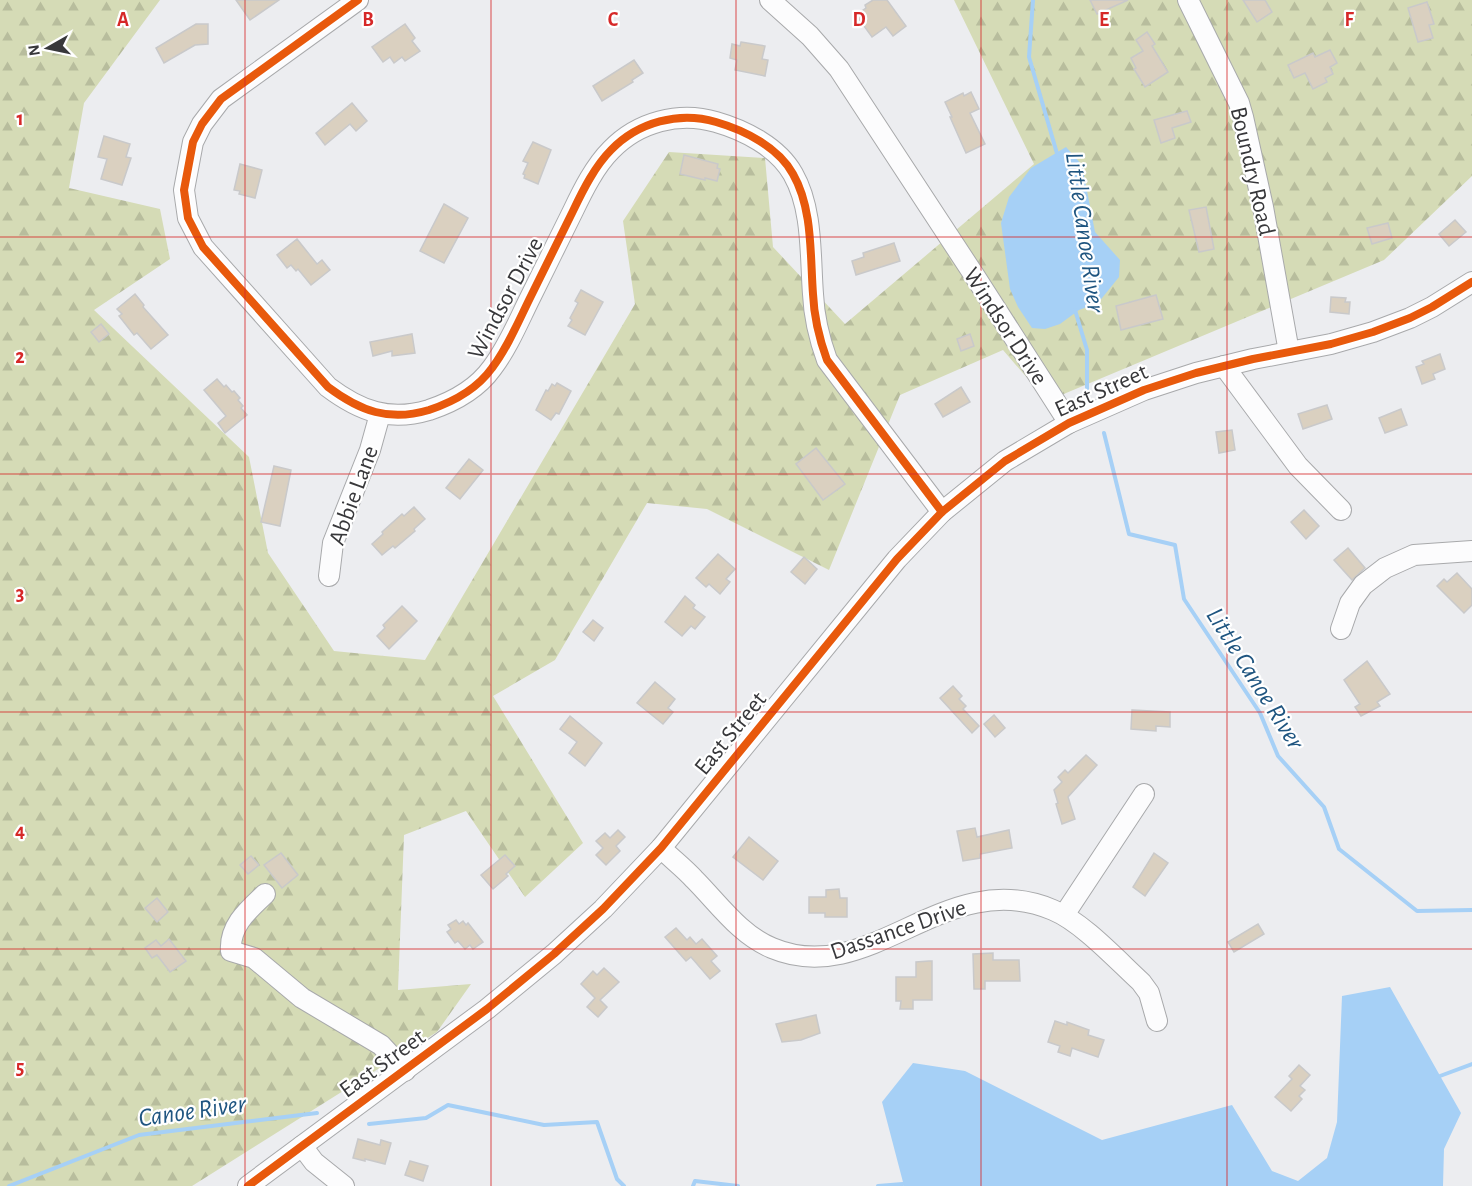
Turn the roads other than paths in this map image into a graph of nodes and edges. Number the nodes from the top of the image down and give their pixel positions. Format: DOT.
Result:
graph roads {
  1 [pos="358,0"];
  2 [pos="770,0"];
  3 [pos="1188,0"];
  4 [pos="1472,282"];
  5 [pos="1289,352"];
  6 [pos="1224,366"];
  7 [pos="380,414"];
  8 [pos="1069,423"];
  9 [pos="1341,510"];
  10 [pos="942,512"];
  11 [pos="1472,551"];
  12 [pos="329,576"];
  13 [pos="1341,629"];
  14 [pos="1144,794"];
  15 [pos="661,848"];
  16 [pos="265,894"];
  17 [pos="1064,915"];
  18 [pos="1157,1021"];
  19 [pos="405,1071"];
  20 [pos="302,1146"];
  21 [pos="248,1186"];
  22 [pos="344,1186"];
  1 -- 7 [label="street, Windsor Drive"];
  2 -- 8 [label="street, Windsor Drive"];
  3 -- 5 [label="street, Boundry Road"];
  4 -- 5 [label="street, East Street"];
  5 -- 6 [label="street, East Street"];
  6 -- 8 [label="street, East Street"];
  6 -- 9 [label="street"];
  7 -- 10 [label="street, Windsor Drive"];
  7 -- 12 [label="street, Abbie Lane"];
  8 -- 10 [label="street, East Street"];
  10 -- 15 [label="street, East Street"];
  11 -- 13 [label="street"];
  14 -- 17 [label="street"];
  15 -- 17 [label="street, Dassance Drive"];
  15 -- 19 [label="street, East Street"];
  16 -- 19 [label="street"];
  17 -- 18 [label="street, Dassance Drive"];
  19 -- 20 [label="street, East Street"];
  20 -- 21 [label="street, East Street"];
  20 -- 22 [label="street"];
}
